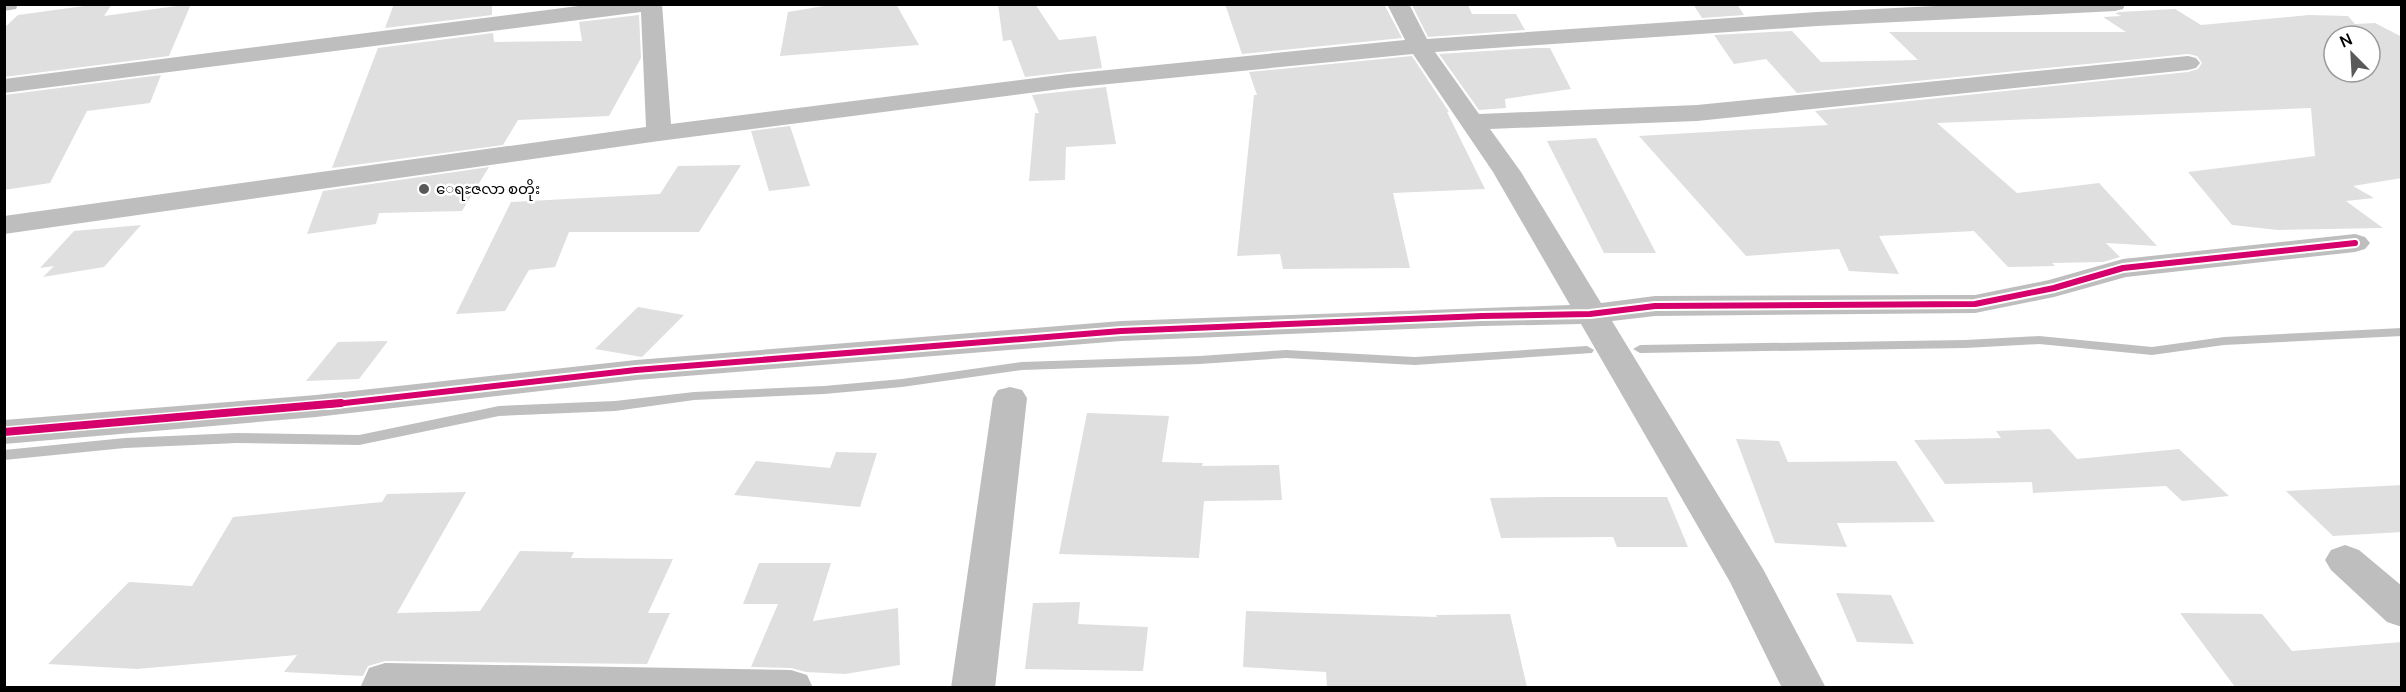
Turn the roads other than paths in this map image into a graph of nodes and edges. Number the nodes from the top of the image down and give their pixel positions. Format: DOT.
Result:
graph roads {
  1 [pos="651,4"];
  2 [pos="1398,4"];
  3 [pos="2115,4"];
  4 [pos="1419,46"];
  5 [pos="2188,63"];
  6 [pos="4,86"];
  7 [pos="1472,122"];
  8 [pos="659,133"];
  9 [pos="4,225"];
  10 [pos="2355,243"];
  11 [pos="1590,314"];
  12 [pos="1010,398"];
  13 [pos="4,432"];
  14 [pos="2345,560"];
  15 [pos="2402,611"];
  16 [pos="382,687"];
  17 [pos="791,687"];
  18 [pos="973,687"];
  19 [pos="1804,687"];
  1 -- 6 [label="street"];
  1 -- 8 [label="street"];
  2 -- 4 [label="street"];
  3 -- 4 [label="street"];
  4 -- 7 [label="street"];
  4 -- 8 [label="street"];
  5 -- 7 [label="street"];
  7 -- 11 [label="street"];
  8 -- 9 [label="street"];
  10 -- 11 [label="street"];
  11 -- 13 [label="street"];
  11 -- 19 [label="street"];
  12 -- 18 [label="street"];
  14 -- 15 [label="street"];
  16 -- 17 [label="street"];
}
